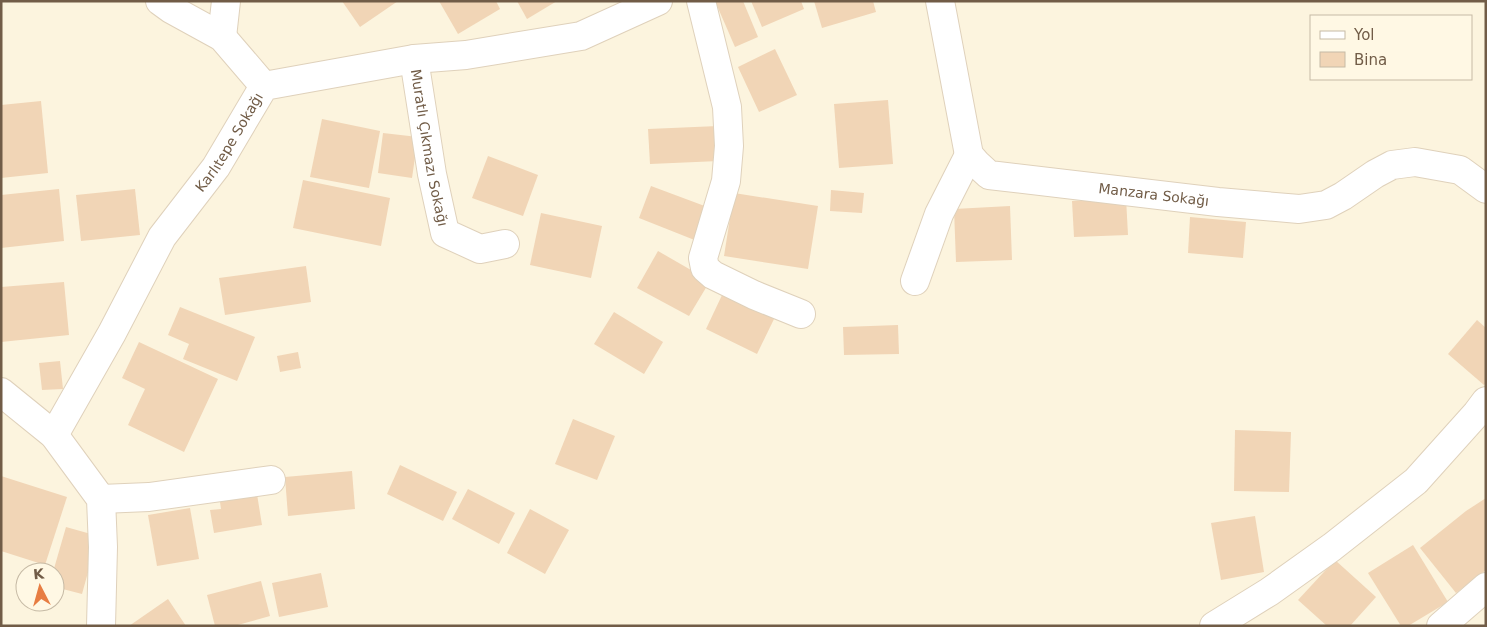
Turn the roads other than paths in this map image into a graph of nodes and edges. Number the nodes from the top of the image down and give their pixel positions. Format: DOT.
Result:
graph roads {
  1 [pos="160,1"];
  2 [pos="226,1"];
  3 [pos="658,1"];
  4 [pos="700,1"];
  5 [pos="940,1"];
  6 [pos="222,38"];
  7 [pos="414,59"];
  8 [pos="264,86"];
  9 [pos="969,155"];
  10 [pos="1485,188"];
  11 [pos="504,244"];
  12 [pos="915,281"];
  13 [pos="801,314"];
  14 [pos="1,392"];
  15 [pos="1486,401"];
  16 [pos="54,435"];
  17 [pos="271,480"];
  18 [pos="101,499"];
  19 [pos="1486,587"];
  20 [pos="100,626"];
  21 [pos="1214,626"];
  22 [pos="1441,626"];
  1 -- 6 [label="street"];
  2 -- 6 [label="street"];
  3 -- 7 [label="street, Karlıtepe Sokağı"];
  4 -- 13 [label="street"];
  5 -- 9 [label="street"];
  6 -- 8 [label="street"];
  7 -- 8 [label="street, Karlıtepe Sokağı"];
  7 -- 11 [label="street, Muratlı Çıkmazı Sokağı"];
  8 -- 16 [label="street, Karlıtepe Sokağı"];
  9 -- 10 [label="street, Manzara Sokağı"];
  9 -- 12 [label="street"];
  14 -- 16 [label="street"];
  15 -- 21 [label="street"];
  16 -- 18 [label="street"];
  17 -- 18 [label="street"];
  18 -- 20 [label="street"];
  19 -- 22 [label="street"];
}
